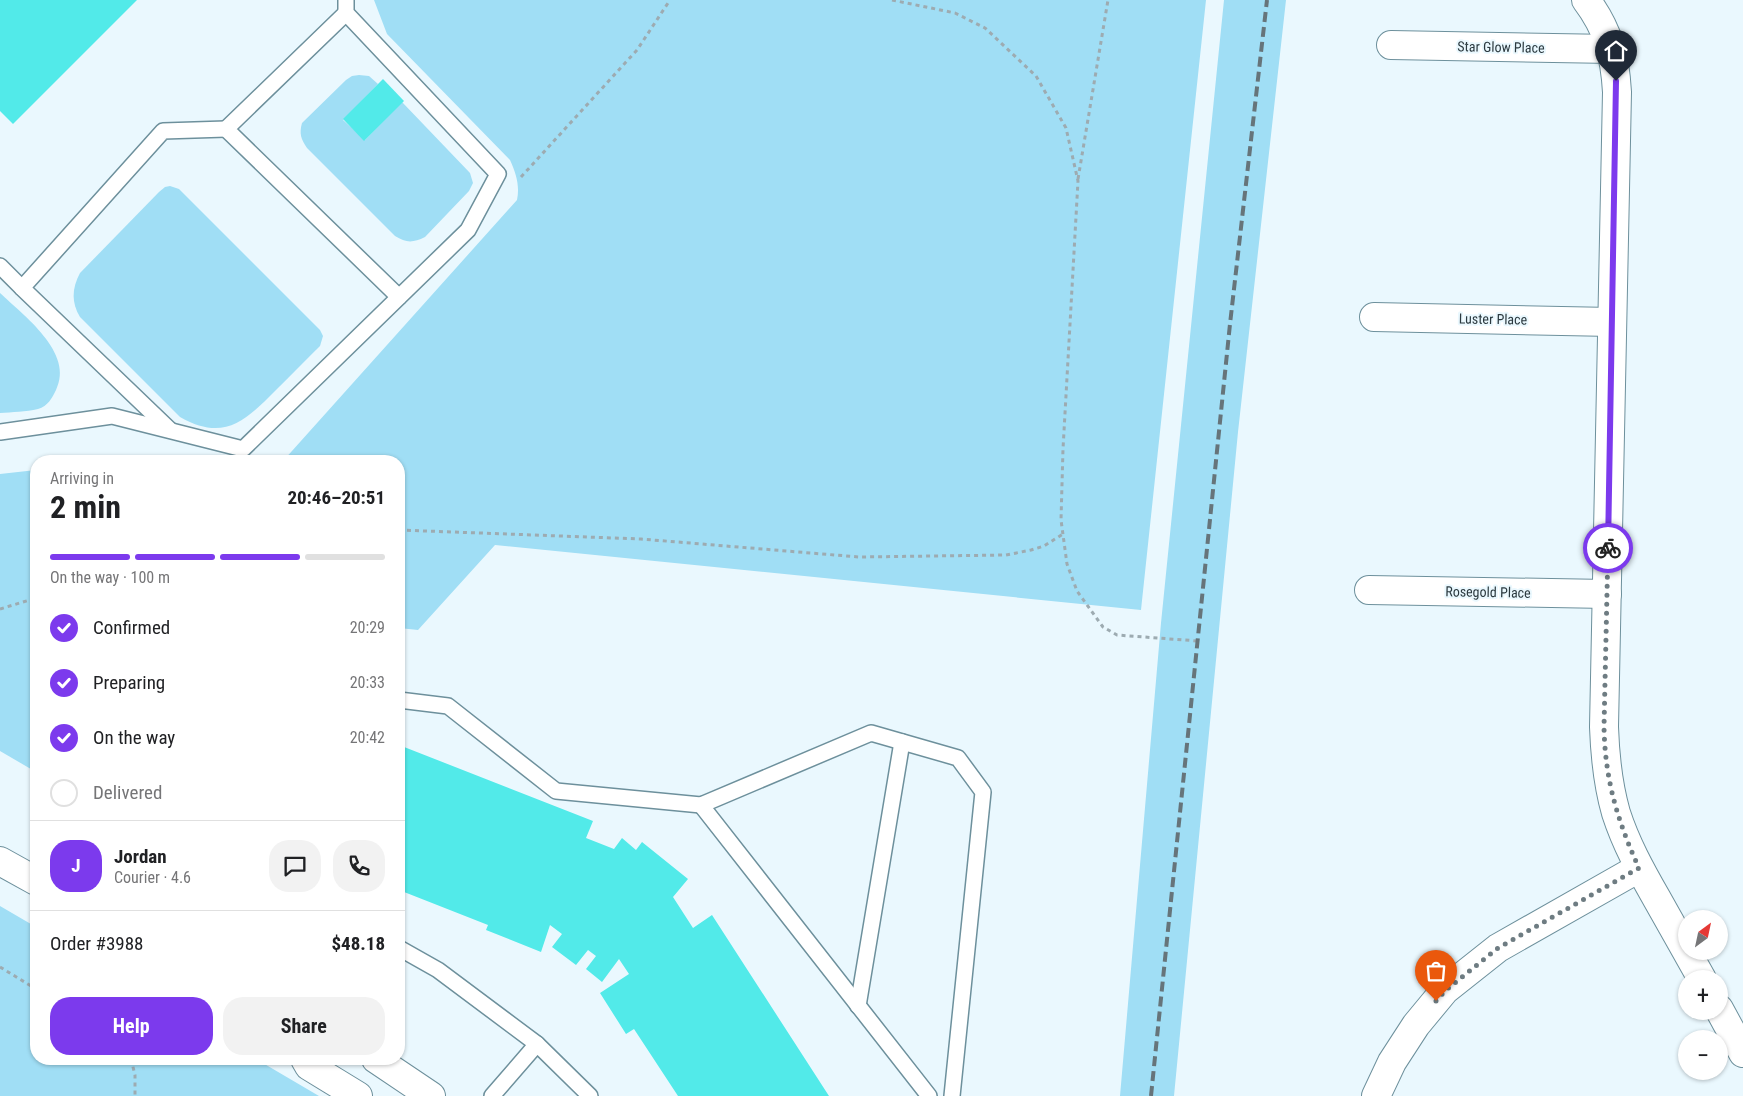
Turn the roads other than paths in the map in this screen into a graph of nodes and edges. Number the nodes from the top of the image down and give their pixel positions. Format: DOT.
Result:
graph roads {
  1 [pos="1586,0"];
  2 [pos="346,6"];
  3 [pos="1391,45"];
  4 [pos="1612,49"];
  5 [pos="226,129"];
  6 [pos="0,266"];
  7 [pos="22,288"];
  8 [pos="398,298"];
  9 [pos="1374,317"];
  10 [pos="1612,322"];
  11 [pos="171,431"];
  12 [pos="0,432"];
  13 [pos="1369,590"];
  14 [pos="1607,594"];
  15 [pos="405,701"];
  16 [pos="902,742"];
  17 [pos="701,805"];
  18 [pos="0,861"];
  19 [pos="1639,868"];
  20 [pos="30,878"];
  21 [pos="405,951"];
  22 [pos="1697,970"];
  23 [pos="858,1006"];
  24 [pos="1725,1020"];
  25 [pos="537,1044"];
  26 [pos="1743,1053"];
  27 [pos="308,1065"];
  28 [pos="385,1065"];
  29 [pos="358,1096"];
  30 [pos="431,1096"];
  31 [pos="492,1096"];
  32 [pos="590,1096"];
  33 [pos="929,1096"];
  34 [pos="952,1096"];
  35 [pos="1376,1096"];
  1 -- 4 [label="street"];
  2 -- 5 [label="lane"];
  2 -- 8 [label="lane"];
  3 -- 4 [label="street, Star Glow Place"];
  4 -- 10 [label="street"];
  5 -- 7 [label="lane"];
  5 -- 8 [label="lane"];
  6 -- 7 [label="lane"];
  7 -- 11 [label="lane"];
  8 -- 11 [label="lane"];
  9 -- 10 [label="street, Luster Place"];
  10 -- 14 [label="street"];
  11 -- 12 [label="lane"];
  13 -- 14 [label="street, Rosegold Place"];
  14 -- 19 [label="street"];
  15 -- 17 [label="lane"];
  16 -- 17 [label="lane"];
  16 -- 23 [label="lane"];
  16 -- 34 [label="lane"];
  17 -- 23 [label="lane"];
  18 -- 20 [label="street"];
  19 -- 22 [label="street"];
  19 -- 35 [label="street"];
  21 -- 25 [label="lane"];
  23 -- 33 [label="lane"];
  24 -- 26 [label="street"];
  25 -- 31 [label="lane"];
  25 -- 32 [label="lane"];
  27 -- 29 [label="street"];
  28 -- 30 [label="street"];
}
